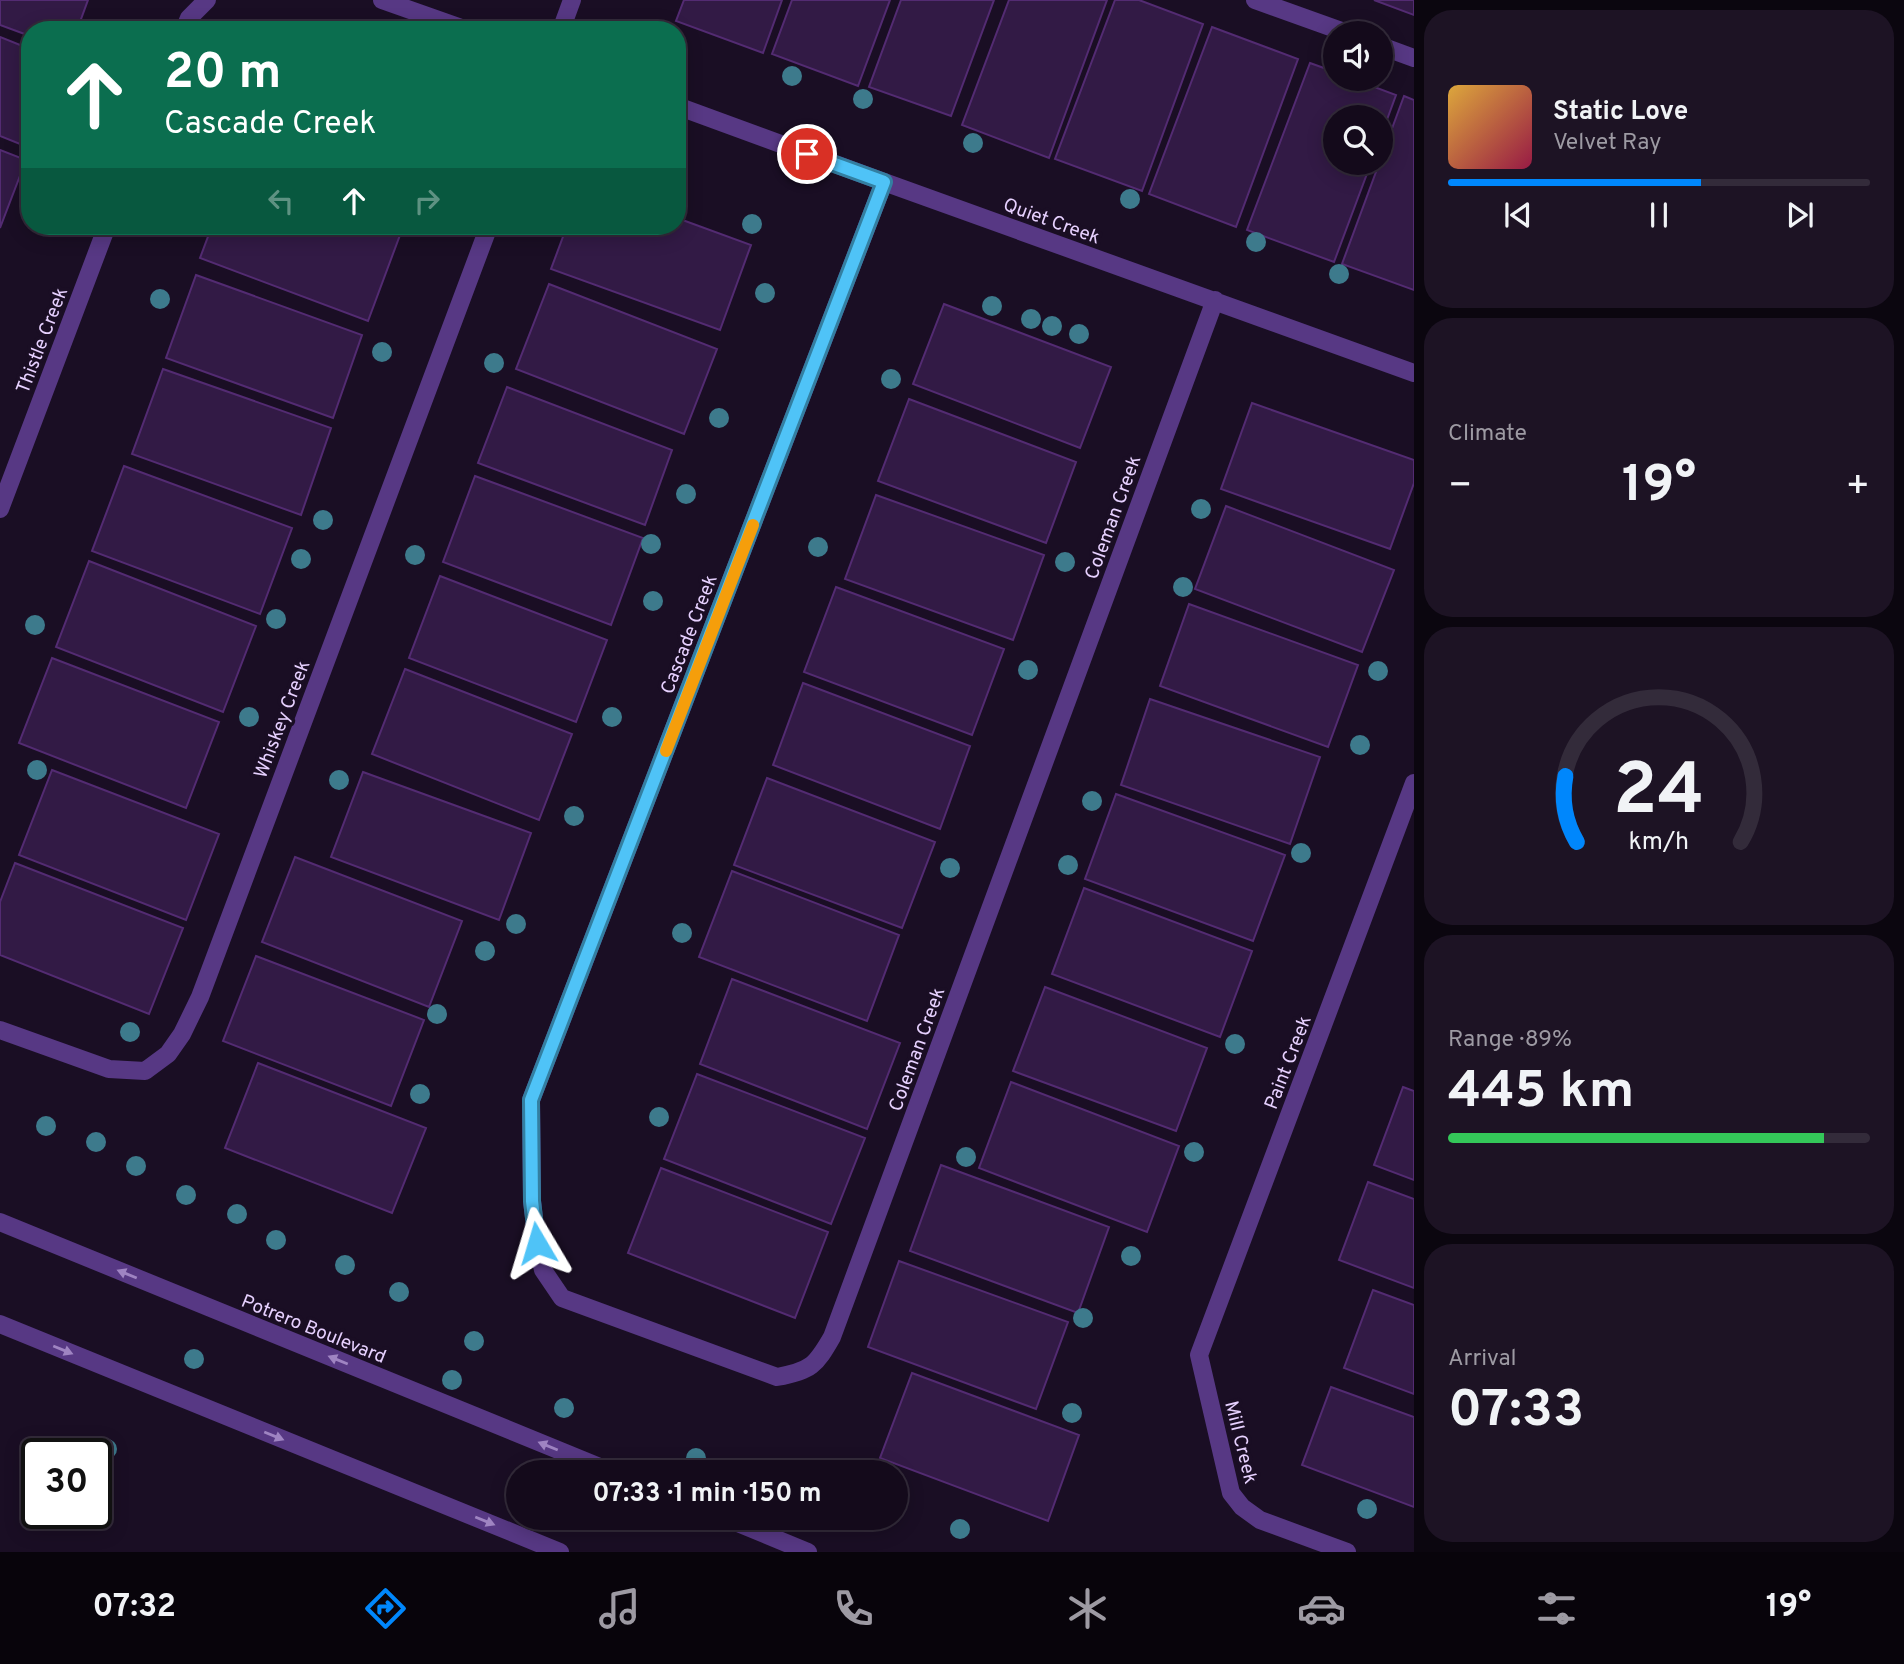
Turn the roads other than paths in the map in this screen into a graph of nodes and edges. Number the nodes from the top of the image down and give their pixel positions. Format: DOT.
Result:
graph roads {
  1 [pos="207,0"];
  2 [pos="382,0"];
  3 [pos="572,0"];
  4 [pos="1255,0"];
  5 [pos="188,21"];
  6 [pos="442,21"];
  7 [pos="564,21"];
  8 [pos="1323,24"];
  9 [pos="1393,50"];
  10 [pos="1414,58"];
  11 [pos="686,109"];
  12 [pos="884,182"];
  13 [pos="104,235"];
  14 [pos="486,235"];
  15 [pos="1215,300"];
  16 [pos="1414,373"];
  17 [pos="0,509"];
  18 [pos="1414,783"];
  19 [pos="0,1030"];
  20 [pos="531,1100"];
  21 [pos="0,1222"];
  22 [pos="0,1324"];
  23 [pos="1199,1355"];
  24 [pos="583,1460"];
  25 [pos="755,1530"];
  26 [pos="560,1552"];
  27 [pos="808,1552"];
  28 [pos="1347,1552"];
  1 -- 5 [label="street"];
  2 -- 6 [label="street"];
  3 -- 7 [label="street"];
  4 -- 8 [label="street"];
  9 -- 10 [label="street"];
  11 -- 12 [label="street, Quiet Creek"];
  12 -- 15 [label="street, Quiet Creek"];
  12 -- 20 [label="street, Cascade Creek"];
  13 -- 17 [label="street, Thistle Creek"];
  14 -- 19 [label="street, Whiskey Creek"];
  15 -- 16 [label="street, Quiet Creek"];
  15 -- 20 [label="street, Coleman Creek"];
  18 -- 23 [label="street, Paint Creek"];
  24 -- 21 [label="street, Potrero Boulevard, one-way"];
  22 -- 26 [label="street, one-way"];
  23 -- 28 [label="street, Mill Creek"];
  25 -- 27 [label="street"];
}
